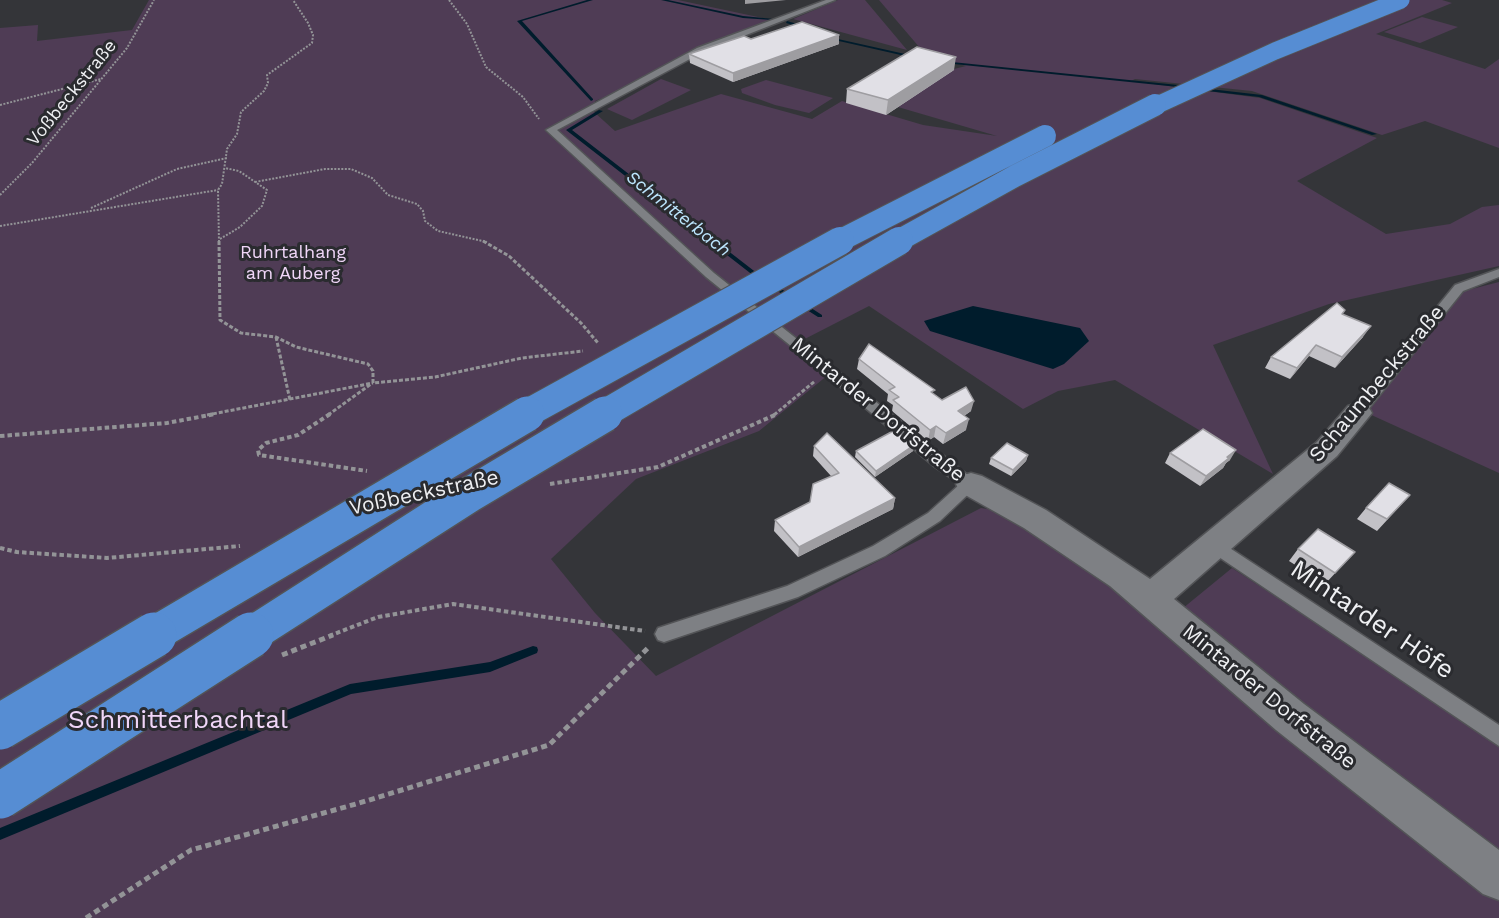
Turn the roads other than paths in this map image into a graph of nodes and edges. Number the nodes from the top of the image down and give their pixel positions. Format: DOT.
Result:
graph roads {
  1 [pos="832,0"];
  2 [pos="1363,0"];
  3 [pos="1401,0"];
  4 [pos="1499,273"];
  5 [pos="1358,413"];
  6 [pos="971,484"];
  7 [pos="1216,546"];
  8 [pos="1150,599"];
  9 [pos="664,634"];
  10 [pos="0,727"];
  11 [pos="1499,736"];
  12 [pos="0,796"];
  13 [pos="1499,878"];
  1 -- 6 [label="lane, Mintarder Dorfstraße"];
  2 -- 10 [label="highway, bridge"];
  3 -- 12 [label="highway, bridge"];
  4 -- 5 [label="lane, Schaumbeckstraße"];
  5 -- 7 [label="street, Schaumbeckstraße"];
  6 -- 8 [label="street, Mintarder Dorfstraße"];
  6 -- 9 [label="lane"];
  7 -- 8 [label="street, Schaumbeckstraße"];
  7 -- 11 [label="lane, Mintarder Höfe"];
  8 -- 13 [label="street, Mintarder Dorfstraße"];
}
